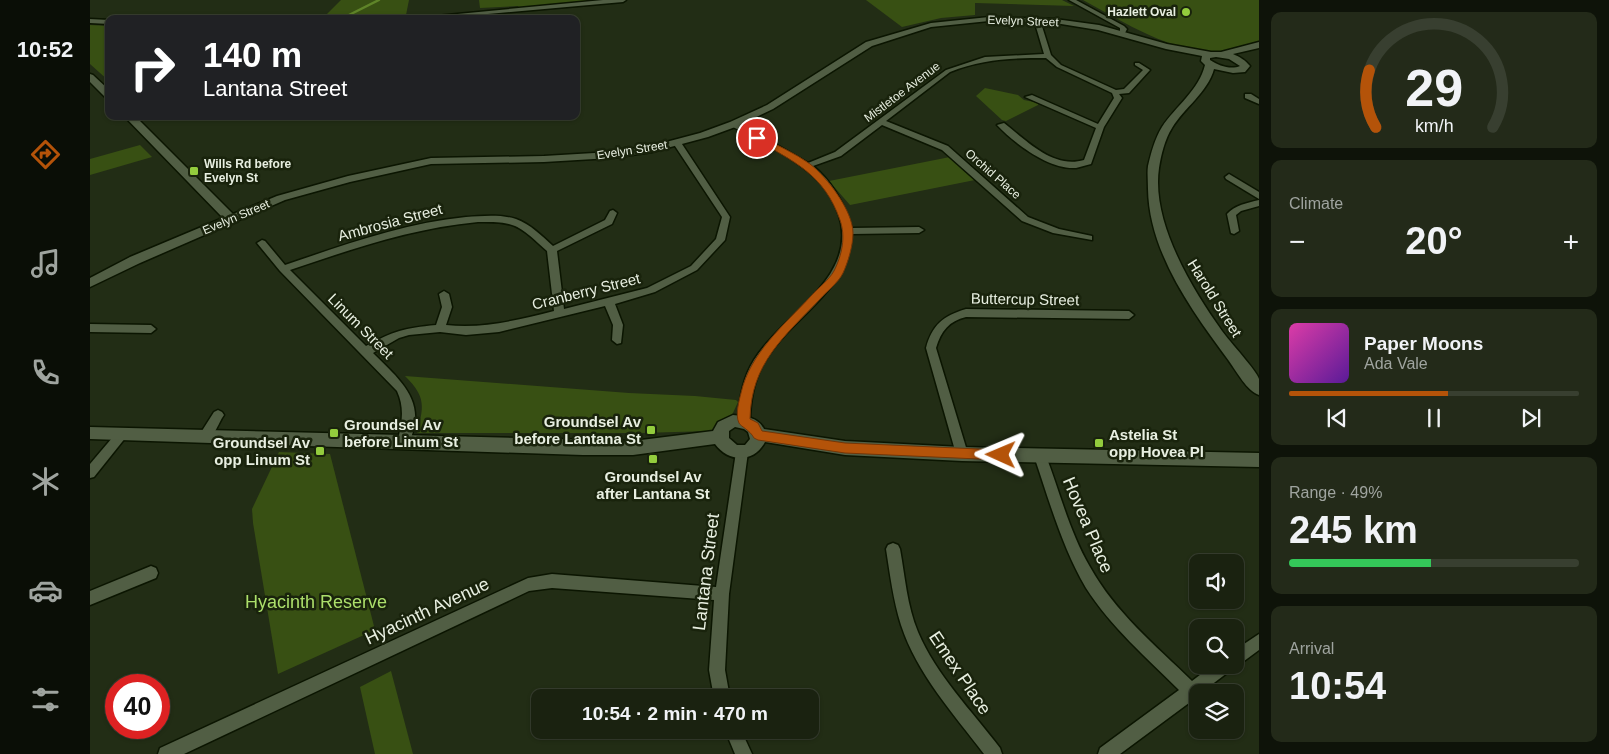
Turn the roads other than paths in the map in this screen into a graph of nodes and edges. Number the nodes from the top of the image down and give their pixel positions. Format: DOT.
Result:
graph roads {
  1 [pos="623,0"];
  2 [pos="1072,0"];
  3 [pos="453,15"];
  4 [pos="1037,20"];
  5 [pos="90,22"];
  6 [pos="105,22"];
  7 [pos="1122,33"];
  8 [pos="1255,47"];
  9 [pos="1048,56"];
  10 [pos="1212,59"];
  11 [pos="1243,62"];
  12 [pos="1136,64"];
  13 [pos="1234,71"];
  14 [pos="90,78"];
  15 [pos="1204,82"];
  16 [pos="105,92"];
  17 [pos="1115,92"];
  18 [pos="1248,96"];
  19 [pos="1029,97"];
  20 [pos="1259,102"];
  21 [pos="133,120"];
  22 [pos="882,122"];
  23 [pos="734,124"];
  24 [pos="1001,124"];
  25 [pos="1100,127"];
  26 [pos="677,142"];
  27 [pos="806,166"];
  28 [pos="1229,177"];
  29 [pos="1259,196"];
  30 [pos="1259,203"];
  31 [pos="613,213"];
  32 [pos="231,219"];
  33 [pos="919,230"];
  34 [pos="848,231"];
  35 [pos="1234,231"];
  36 [pos="1089,238"];
  37 [pos="262,243"];
  38 [pos="552,250"];
  39 [pos="283,269"];
  40 [pos="90,283"];
  41 [pos="444,294"];
  42 [pos="609,302"];
  43 [pos="560,314"];
  44 [pos="1129,316"];
  45 [pos="90,328"];
  46 [pos="151,328"];
  47 [pos="440,328"];
  48 [pos="617,340"];
  49 [pos="365,352"];
  50 [pos="1259,389"];
  51 [pos="218,415"];
  52 [pos="744,422"];
  53 [pos="90,434"];
  54 [pos="122,434"];
  55 [pos="758,435"];
  56 [pos="204,437"];
  57 [pos="720,438"];
  58 [pos="403,443"];
  59 [pos="742,452"];
  60 [pos="962,454"];
  61 [pos="1040,456"];
  62 [pos="1259,460"];
  63 [pos="90,474"];
  64 [pos="893,549"];
  65 [pos="151,573"];
  66 [pos="722,594"];
  67 [pos="90,598"];
  68 [pos="1259,641"];
  69 [pos="1244,652"];
  70 [pos="1214,674"];
  71 [pos="1200,684"];
  72 [pos="720,689"];
  73 [pos="1189,689"];
  74 [pos="1189,692"];
  75 [pos="737,739"];
  76 [pos="166,754"];
  77 [pos="744,754"];
  78 [pos="994,754"];
  79 [pos="1106,754"];
  1 -- 3 [label="street"];
  2 -- 7 [label="street"];
  4 -- 7 [label="street, Evelyn Street"];
  4 -- 9 [label="street"];
  4 -- 23 [label="street, Evelyn Street"];
  5 -- 6 [label="street"];
  7 -- 10 [label="street, Evelyn Street"];
  8 -- 10 [label="street"];
  8 -- 11 [label="street"];
  9 -- 17 [label="street"];
  9 -- 22 [label="street, Mistletoe Avenue"];
  10 -- 11 [label="street"];
  10 -- 13 [label="street"];
  10 -- 15 [label="street, Harold Street"];
  11 -- 13 [label="street"];
  12 -- 17 [label="street"];
  13 -- 15 [label="street, Harold Street"];
  14 -- 16 [label="street"];
  15 -- 50 [label="street, Harold Street"];
  17 -- 25 [label="street"];
  18 -- 20 [label="street"];
  19 -- 25 [label="street"];
  21 -- 32 [label="street"];
  22 -- 27 [label="street, Mistletoe Avenue"];
  22 -- 36 [label="street, Orchid Place"];
  23 -- 26 [label="street, Evelyn Street"];
  23 -- 27 [label="street"];
  24 -- 25 [label="street"];
  26 -- 32 [label="street, Evelyn Street"];
  26 -- 42 [label="street, Cranberry Street"];
  27 -- 34 [label="street"];
  28 -- 29 [label="street"];
  30 -- 35 [label="street"];
  31 -- 38 [label="street"];
  32 -- 40 [label="street, Evelyn Street"];
  33 -- 34 [label="street"];
  34 -- 52 [label="street"];
  37 -- 39 [label="street, Linum Street"];
  38 -- 39 [label="street, Ambrosia Street"];
  38 -- 43 [label="street"];
  39 -- 49 [label="street, Linum Street"];
  41 -- 47 [label="street"];
  42 -- 43 [label="street, Cranberry Street"];
  42 -- 48 [label="street"];
  43 -- 47 [label="street, Cranberry Street"];
  44 -- 60 [label="street, Buttercup Street"];
  45 -- 46 [label="street"];
  47 -- 49 [label="street, Cranberry Street"];
  49 -- 58 [label="street, Linum Street"];
  51 -- 56 [label="street"];
  52 -- 55 [label="street"];
  52 -- 57 [label="street"];
  53 -- 54 [label="street"];
  54 -- 56 [label="street"];
  54 -- 63 [label="street"];
  55 -- 59 [label="street"];
  55 -- 60 [label="street"];
  56 -- 58 [label="street"];
  57 -- 58 [label="street"];
  57 -- 59 [label="street"];
  59 -- 66 [label="street, Lantana Street"];
  60 -- 61 [label="street"];
  61 -- 62 [label="street"];
  61 -- 73 [label="street, Hovea Place"];
  64 -- 78 [label="street, Emex Place"];
  65 -- 67 [label="street"];
  66 -- 72 [label="street, Lantana Street"];
  66 -- 76 [label="street, Hyacinth Avenue"];
  68 -- 69 [label="street"];
  70 -- 71 [label="street"];
  74 -- 79 [label="street"];
  75 -- 77 [label="street"];
}
